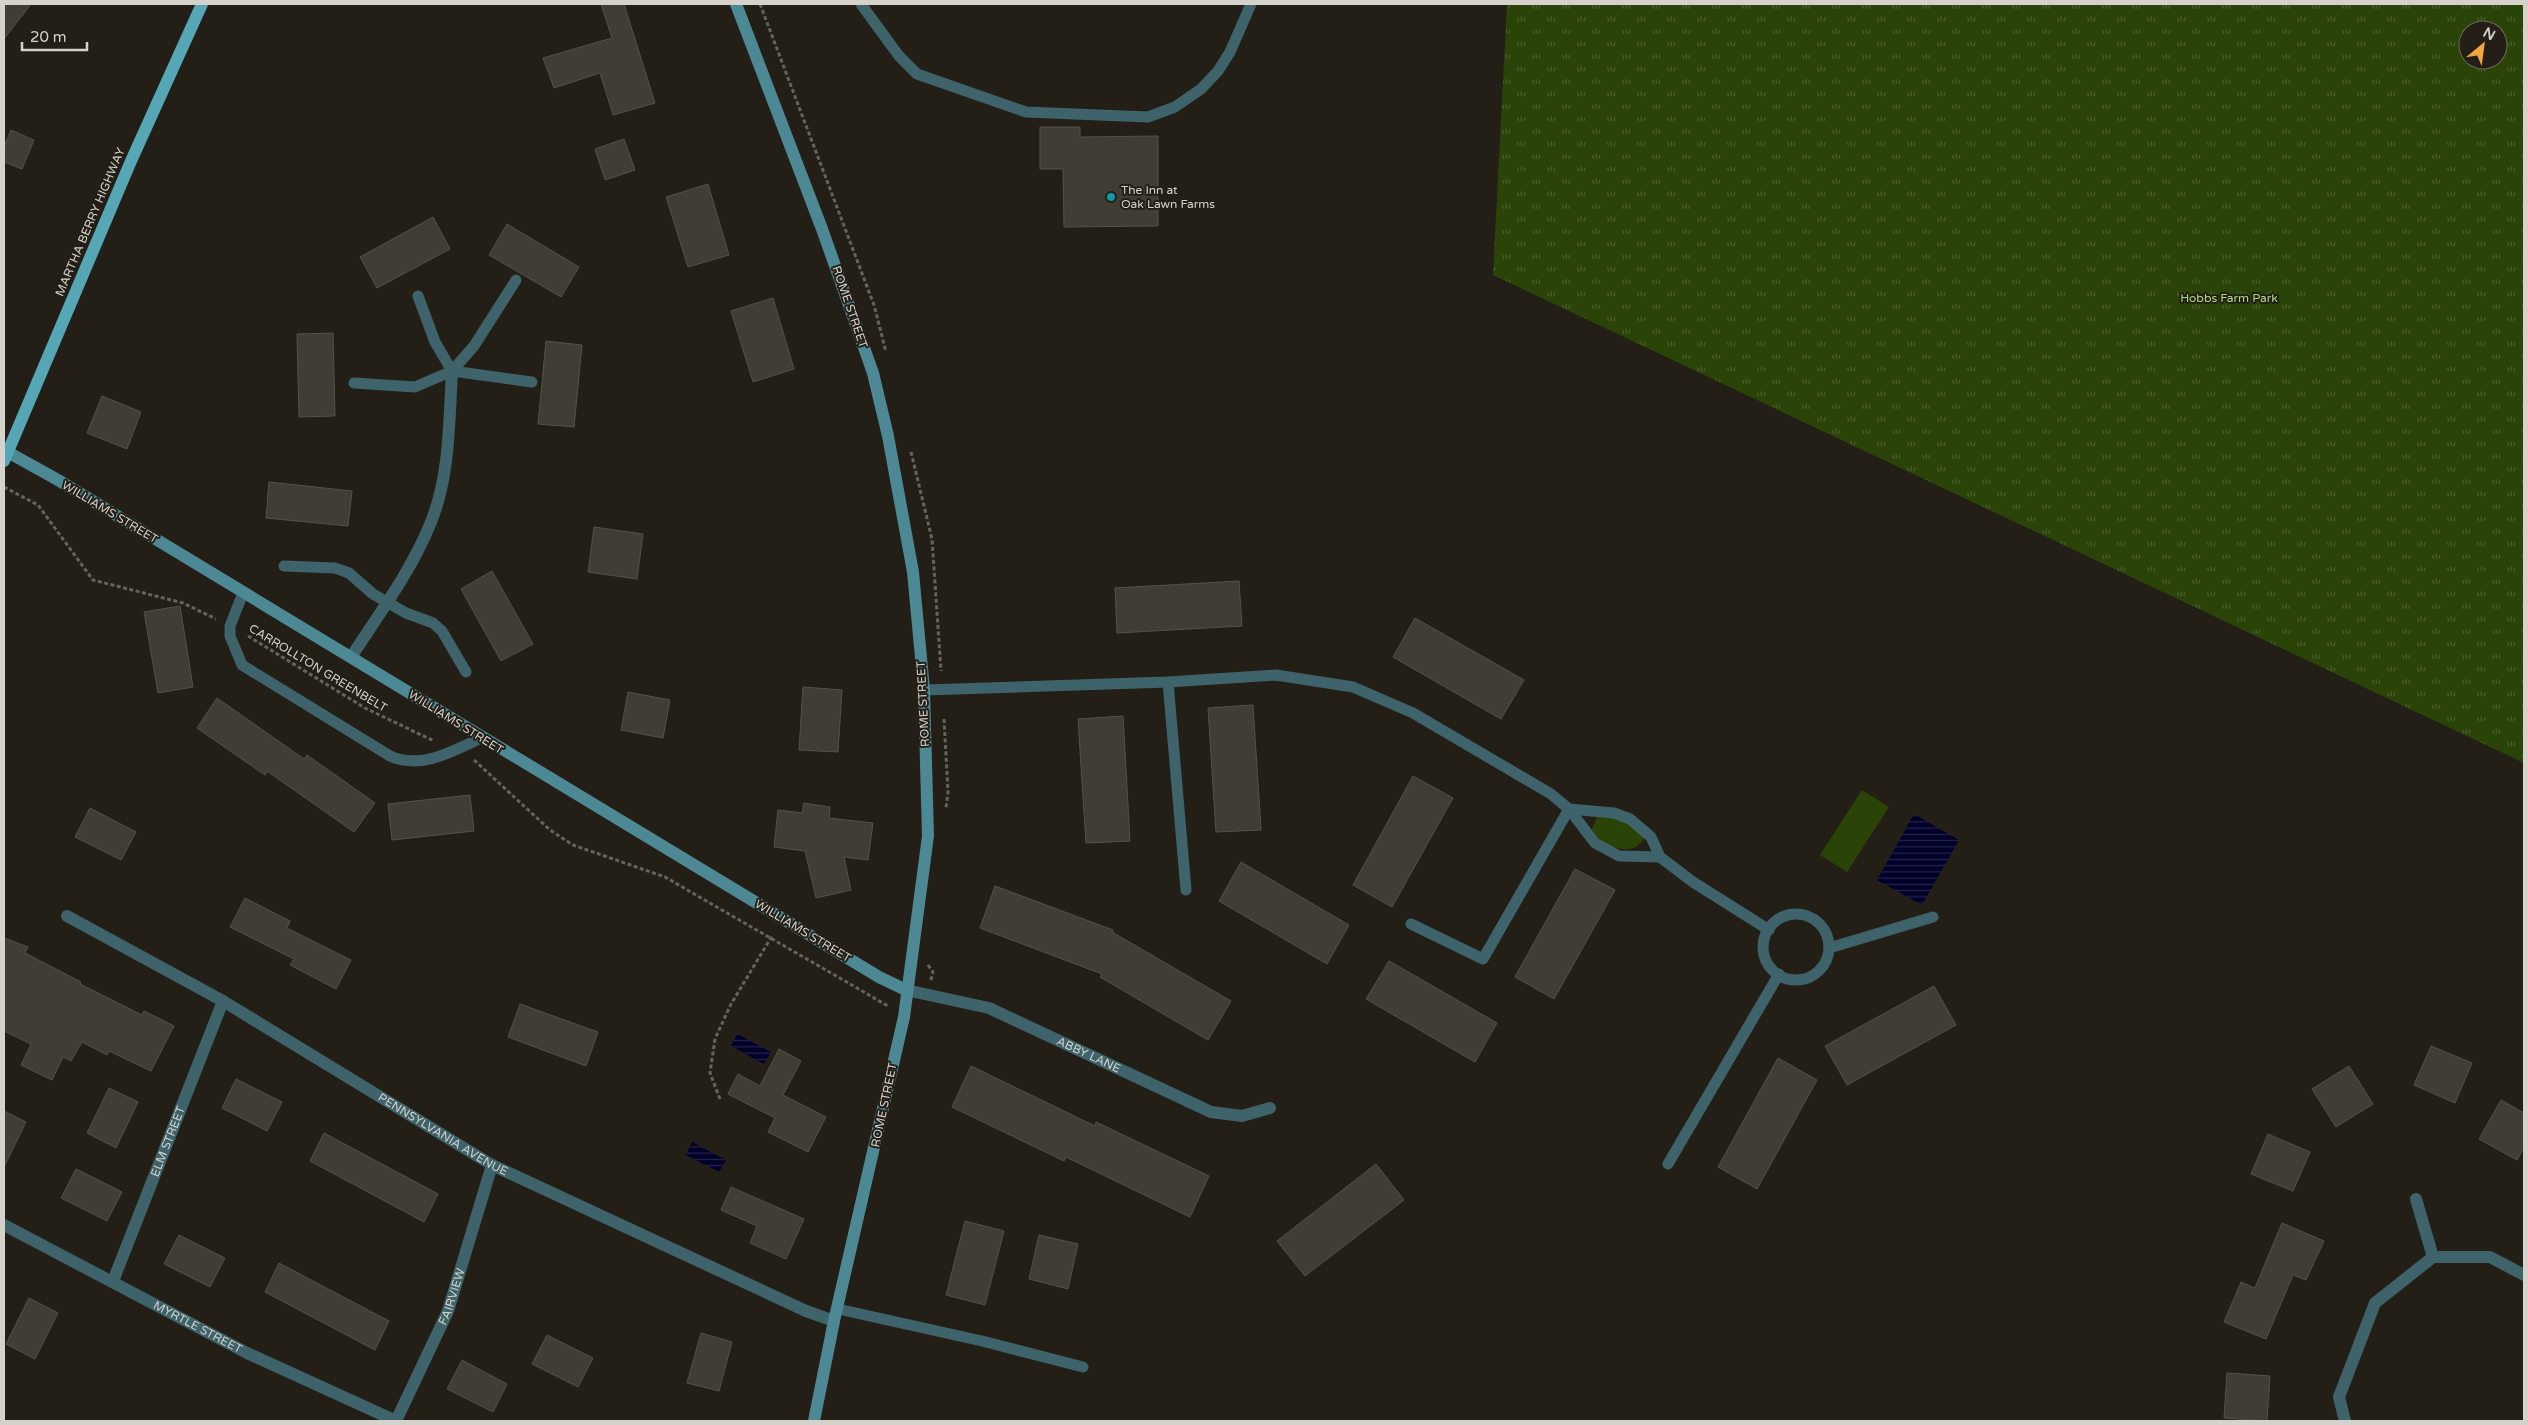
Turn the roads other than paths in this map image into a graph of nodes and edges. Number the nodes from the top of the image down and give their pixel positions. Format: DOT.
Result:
graph roads {
  1 [pos="202,4"];
  2 [pos="736,4"];
  3 [pos="861,4"];
  4 [pos="1251,4"];
  5 [pos="516,280"];
  6 [pos="418,296"];
  7 [pos="452,371"];
  8 [pos="532,382"];
  9 [pos="354,383"];
  10 [pos="5,454"];
  11 [pos="284,566"];
  12 [pos="243,594"];
  13 [pos="387,602"];
  14 [pos="351,658"];
  15 [pos="466,672"];
  16 [pos="1168,682"];
  17 [pos="924,690"];
  18 [pos="481,738"];
  19 [pos="1569,809"];
  20 [pos="1660,857"];
  21 [pos="1186,890"];
  22 [pos="67,916"];
  23 [pos="1932,917"];
  24 [pos="1411,924"];
  25 [pos="1769,930"];
  26 [pos="1829,948"];
  27 [pos="1779,974"];
  28 [pos="906,990"];
  29 [pos="223,1002"];
  30 [pos="1270,1108"];
  31 [pos="1668,1164"];
  32 [pos="492,1165"];
  33 [pos="2416,1199"];
  34 [pos="4,1224"];
  35 [pos="2433,1257"];
  36 [pos="2524,1275"];
  37 [pos="112,1281"];
  38 [pos="836,1315"];
  39 [pos="1083,1367"];
  40 [pos="396,1421"];
  41 [pos="814,1421"];
  42 [pos="2345,1421"];
  1 -- 10 [label="main road, MARTHA BERRY HIGHWAY"];
  2 -- 17 [label="street, ROME STREET"];
  3 -- 4 [label="lane"];
  5 -- 7 [label="lane"];
  6 -- 7 [label="lane"];
  7 -- 8 [label="lane"];
  7 -- 9 [label="lane"];
  7 -- 13 [label="street"];
  10 -- 12 [label="street, WILLIAMS STREET"];
  11 -- 13 [label="lane"];
  12 -- 14 [label="street, WILLIAMS STREET"];
  12 -- 18 [label="lane"];
  13 -- 14 [label="street"];
  13 -- 15 [label="lane"];
  14 -- 18 [label="street, WILLIAMS STREET"];
  16 -- 17 [label="lane"];
  16 -- 19 [label="lane"];
  16 -- 21 [label="lane"];
  17 -- 28 [label="street, ROME STREET"];
  18 -- 28 [label="street, WILLIAMS STREET"];
  19 -- 20 [label="lane"];
  19 -- 20 [label="lane"];
  19 -- 24 [label="lane"];
  20 -- 25 [label="lane"];
  22 -- 29 [label="street, PENNSYLVANIA AVENUE"];
  23 -- 26 [label="lane"];
  25 -- 26 [label="lane"];
  25 -- 27 [label="lane"];
  26 -- 27 [label="lane"];
  27 -- 31 [label="lane"];
  28 -- 30 [label="street, ABBY LANE"];
  28 -- 38 [label="street, ROME STREET"];
  29 -- 32 [label="street, PENNSYLVANIA AVENUE"];
  29 -- 37 [label="street, ELM STREET"];
  32 -- 38 [label="street, PENNSYLVANIA AVENUE"];
  32 -- 40 [label="street, FAIRVIEW"];
  33 -- 35 [label="street"];
  34 -- 37 [label="street, MYRTLE STREET"];
  35 -- 36 [label="street"];
  35 -- 42 [label="street"];
  37 -- 40 [label="street, MYRTLE STREET"];
  38 -- 39 [label="lane"];
  38 -- 41 [label="street, ROME STREET"];
}
